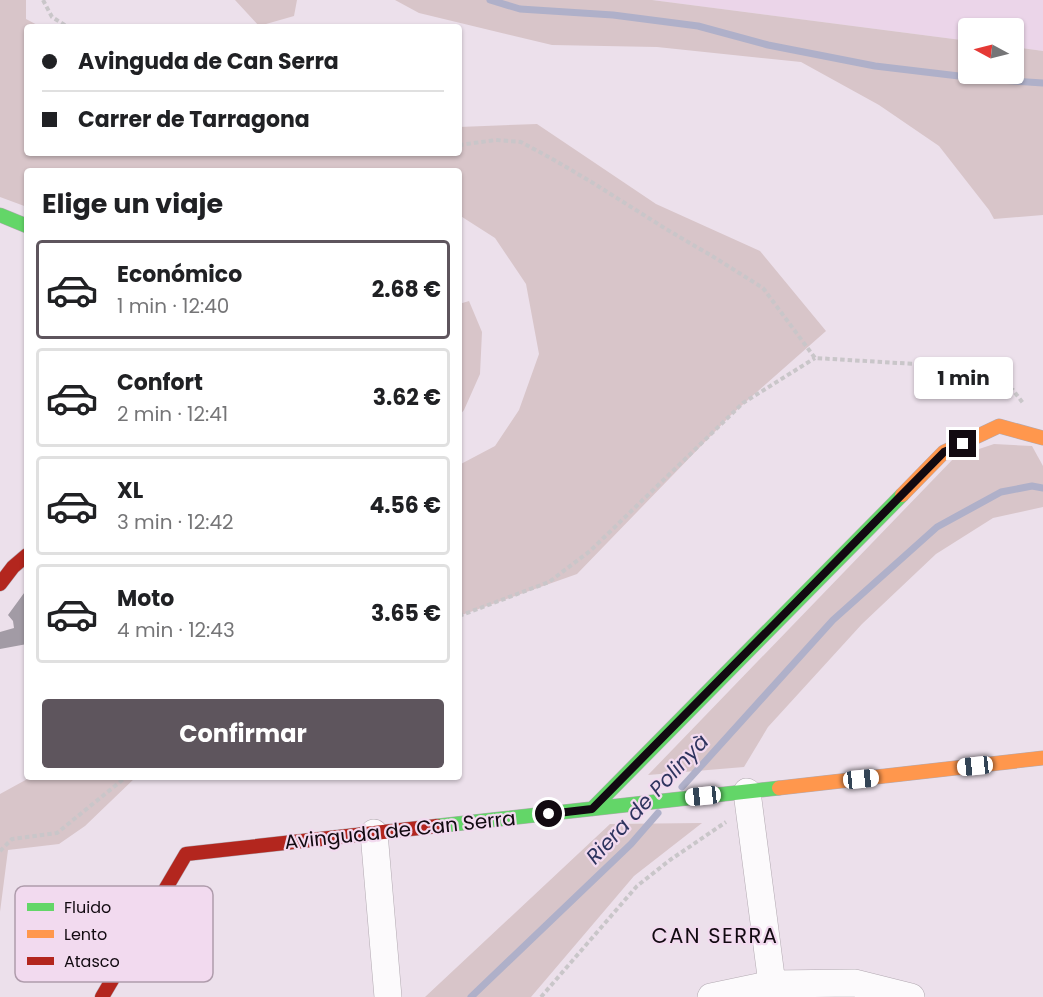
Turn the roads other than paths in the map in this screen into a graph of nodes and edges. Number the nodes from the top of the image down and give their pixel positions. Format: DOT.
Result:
graph roads {
  1 [pos="0,215"];
  2 [pos="24,225"];
  3 [pos="1043,438"];
  4 [pos="24,558"];
  5 [pos="0,584"];
  6 [pos="1043,758"];
  7 [pos="747,792"];
  8 [pos="592,809"];
  9 [pos="374,833"];
  10 [pos="167,886"];
  11 [pos="111,982"];
  12 [pos="772,984"];
  13 [pos="898,996"];
  14 [pos="102,997"];
  15 [pos="388,997"];
  16 [pos="711,997"];
  1 -- 2 [label="street"];
  3 -- 8 [label="street"];
  4 -- 5 [label="street"];
  6 -- 7 [label="street, Avinguda de Can Serra"];
  7 -- 8 [label="street, Avinguda de Can Serra"];
  7 -- 12 [label="street"];
  8 -- 9 [label="street, Avinguda de Can Serra"];
  9 -- 10 [label="street, Avinguda de Can Serra"];
  9 -- 15 [label="street"];
  11 -- 14 [label="street, Avinguda de Can Serra"];
  12 -- 13 [label="street"];
  12 -- 16 [label="street"];
}
